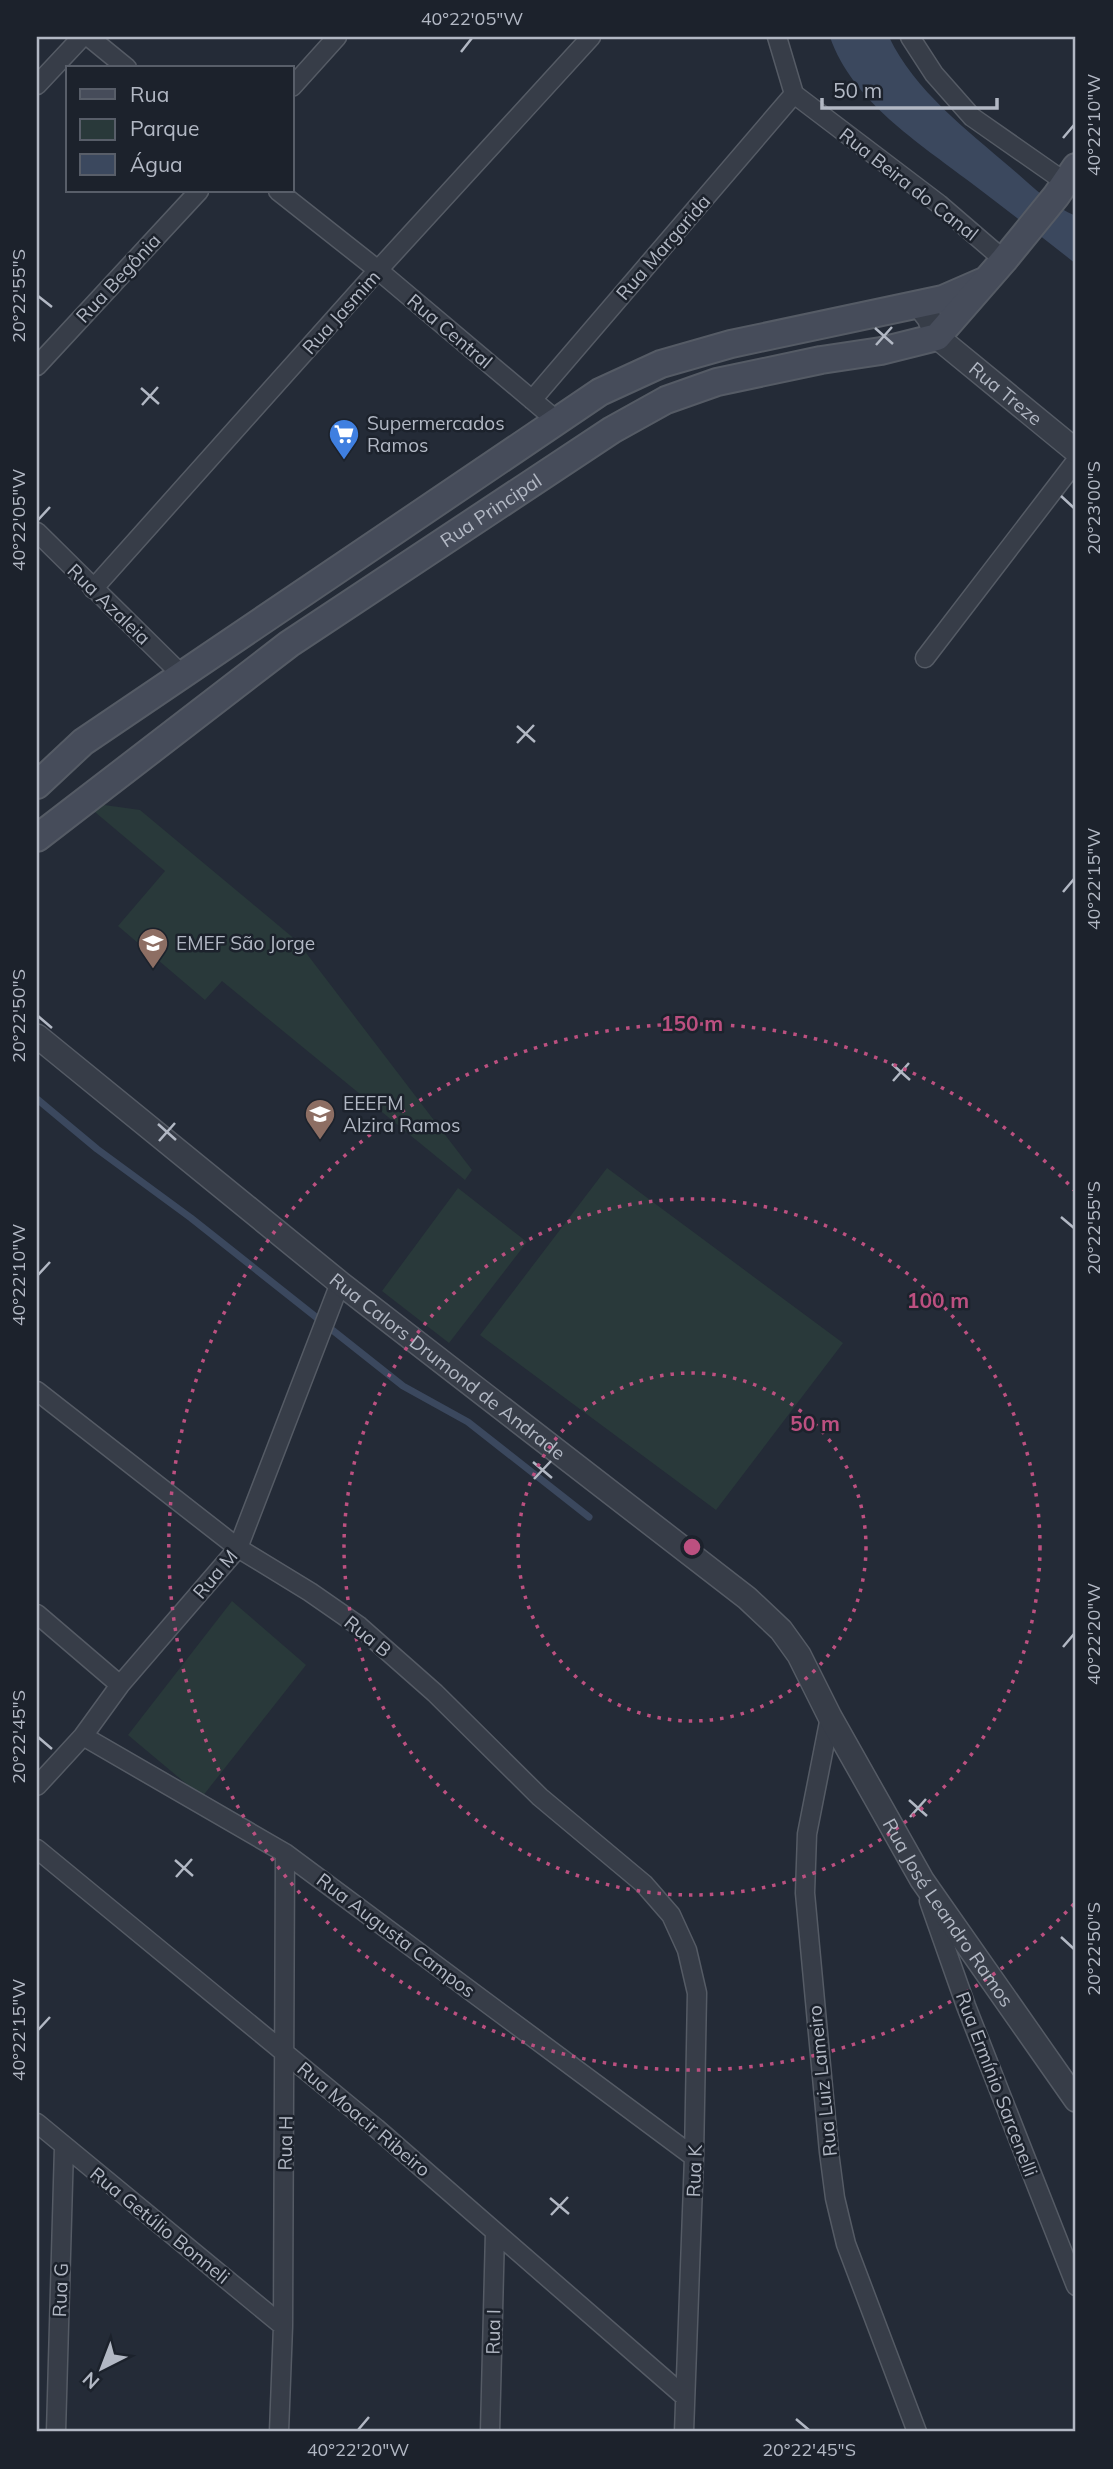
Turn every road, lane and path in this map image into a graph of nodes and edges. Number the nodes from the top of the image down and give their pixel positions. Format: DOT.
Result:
graph roads {
  1 [pos="82,37"];
  2 [pos="89,37"];
  3 [pos="337,37"];
  4 [pos="591,37"];
  5 [pos="777,37"];
  6 [pos="913,38"];
  7 [pos="125,66"];
  8 [pos="37,85"];
  9 [pos="294,85"];
  10 [pos="794,94"];
  11 [pos="1066,182"];
  12 [pos="198,192"];
  13 [pos="279,192"];
  14 [pos="1011,251"];
  15 [pos="378,270"];
  16 [pos="987,280"];
  17 [pos="919,305"];
  18 [pos="937,337"];
  19 [pos="37,366"];
  20 [pos="532,400"];
  21 [pos="556,420"];
  22 [pos="1076,451"];
  23 [pos="1076,461"];
  24 [pos="37,533"];
  25 [pos="93,589"];
  26 [pos="925,659"];
  27 [pos="181,674"];
  28 [pos="37,785"];
  29 [pos="37,838"];
  30 [pos="37,1036"];
  31 [pos="340,1283"];
  32 [pos="37,1391"];
  33 [pos="238,1548"];
  34 [pos="37,1614"];
  35 [pos="120,1685"];
  36 [pos="830,1717"];
  37 [pos="83,1736"];
  38 [pos="37,1786"];
  39 [pos="37,1849"];
  40 [pos="285,1853"];
  41 [pos="922,1880"];
  42 [pos="671,1914"];
  43 [pos="286,2053"];
  44 [pos="1076,2099"];
  45 [pos="37,2123"];
  46 [pos="64,2147"];
  47 [pos="694,2157"];
  48 [pos="495,2232"];
  49 [pos="1076,2287"];
  50 [pos="283,2326"];
  51 [pos="684,2396"];
  52 [pos="56,2432"];
  53 [pos="279,2432"];
  54 [pos="490,2432"];
  55 [pos="684,2432"];
  56 [pos="918,2432"];
  1 -- 8 [label="street"];
  2 -- 7 [label="street"];
  3 -- 9 [label="street"];
  4 -- 15 [label="street, Rua Jasmim"];
  5 -- 10 [label="street"];
  6 -- 11 [label="street"];
  10 -- 14 [label="street, Rua Beira do Canal"];
  10 -- 20 [label="street, Rua Margarida"];
  11 -- 14 [label="main road, Rua Principal"];
  12 -- 19 [label="street, Rua Begônia"];
  13 -- 15 [label="street, Rua Central"];
  14 -- 16 [label="main road, Rua Principal"];
  15 -- 20 [label="street, Rua Central"];
  15 -- 25 [label="street, Rua Jasmim"];
  16 -- 17 [label="main road, Rua Principal"];
  16 -- 18 [label="main road, Rua Principal"];
  17 -- 18 [label="street"];
  17 -- 21 [label="main road, Rua Principal"];
  18 -- 22 [label="street, Rua Treze"];
  18 -- 29 [label="main road, Rua Principal"];
  20 -- 21 [label="street, Rua Central"];
  21 -- 27 [label="main road, Rua Principal"];
  23 -- 26 [label="street"];
  24 -- 25 [label="street, Rua Azaleia"];
  25 -- 27 [label="street, Rua Azaleia"];
  27 -- 28 [label="main road, Rua Principal"];
  30 -- 31 [label="street, Rua Calors Drumond de Andrade"];
  31 -- 33 [label="street, Rua M"];
  31 -- 36 [label="street, Rua Calors Drumond de Andrade"];
  32 -- 33 [label="street, Rua B"];
  33 -- 35 [label="street, Rua M"];
  33 -- 42 [label="street, Rua B"];
  34 -- 35 [label="street"];
  35 -- 37 [label="street, Rua M"];
  36 -- 41 [label="street, Rua José Leandro Ramos"];
  36 -- 56 [label="street, Rua Luiz Lameiro"];
  37 -- 38 [label="street, Rua M"];
  37 -- 40 [label="street, Rua Augusta Campos"];
  39 -- 43 [label="street, Rua Moacir Ribeiro"];
  40 -- 43 [label="street, Rua H"];
  40 -- 47 [label="street, Rua Augusta Campos"];
  41 -- 44 [label="street, Rua José Leandro Ramos"];
  41 -- 49 [label="street, Rua Ermínio Sarcenelli"];
  42 -- 47 [label="street, Rua K"];
  43 -- 48 [label="street, Rua Moacir Ribeiro"];
  43 -- 50 [label="street, Rua H"];
  45 -- 46 [label="street, Rua Getúlio Bonneli"];
  46 -- 50 [label="street, Rua Getúlio Bonneli"];
  46 -- 52 [label="street, Rua G"];
  47 -- 51 [label="street, Rua K"];
  48 -- 51 [label="street, Rua Moacir Ribeiro"];
  48 -- 54 [label="street, Rua I"];
  50 -- 53 [label="street, Rua H"];
  51 -- 55 [label="street, Rua K"];
}
